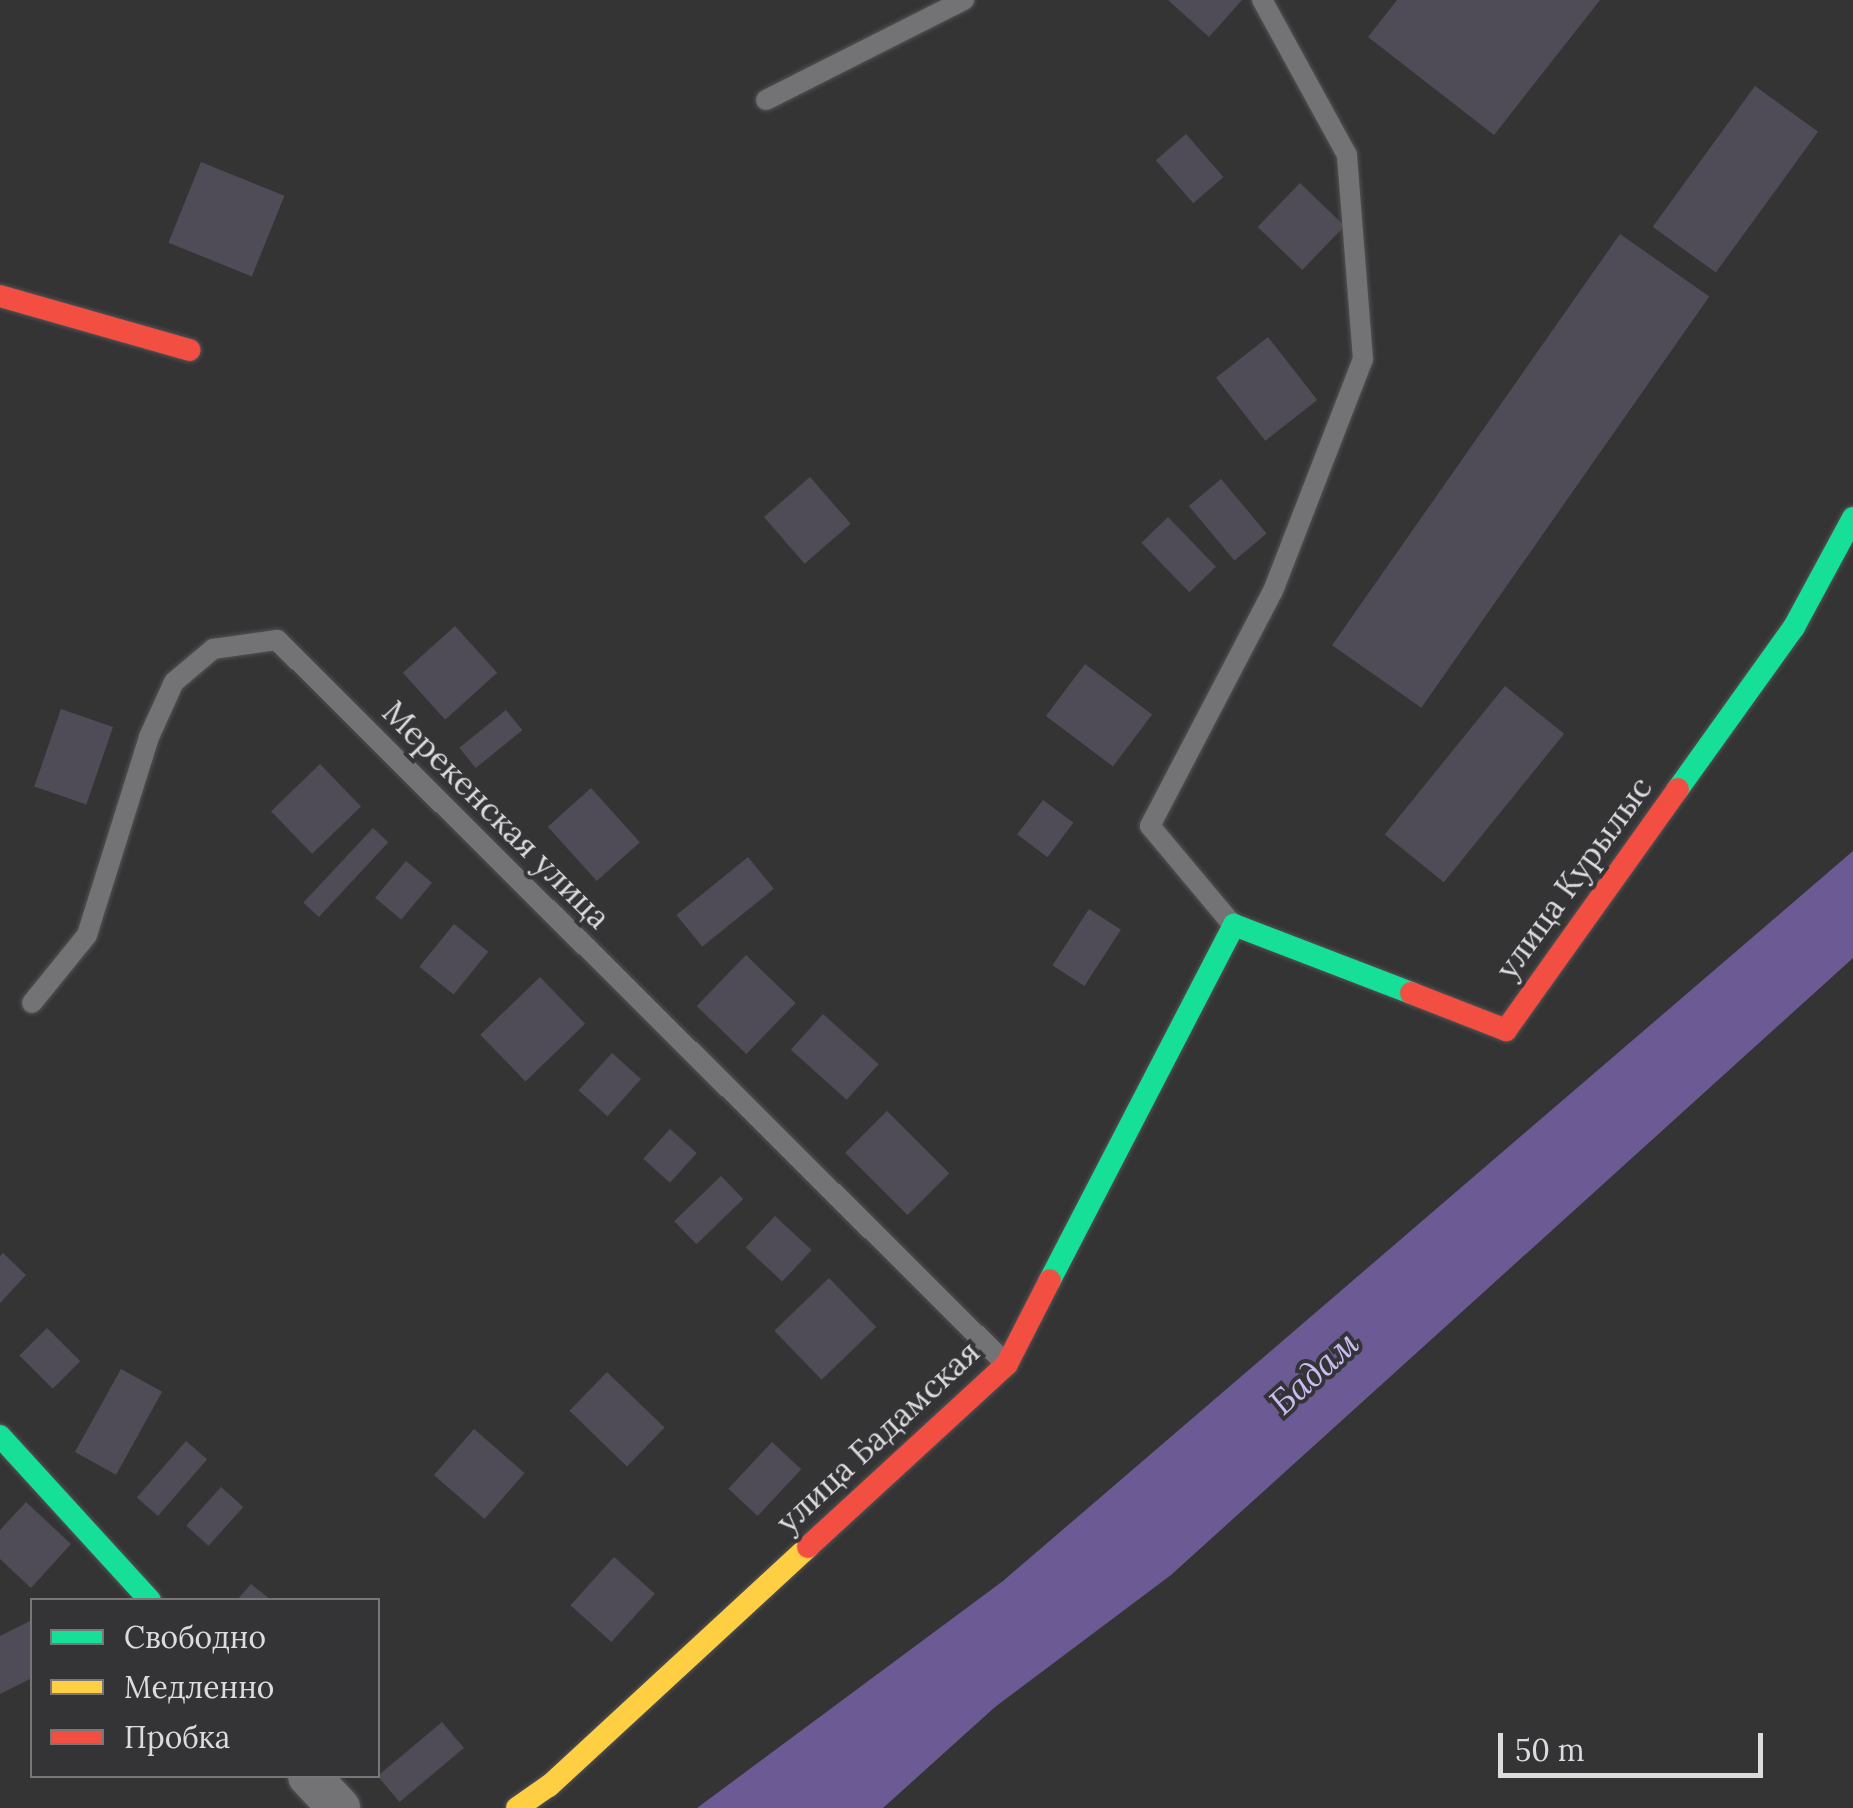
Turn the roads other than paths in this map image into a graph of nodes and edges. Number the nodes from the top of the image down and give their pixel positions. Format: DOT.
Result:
graph roads {
  1 [pos="964,0"];
  2 [pos="1262,0"];
  3 [pos="766,100"];
  4 [pos="0,296"];
  5 [pos="189,350"];
  6 [pos="1853,518"];
  7 [pos="1234,925"];
  8 [pos="32,1003"];
  9 [pos="1007,1364"];
  10 [pos="0,1436"];
  11 [pos="148,1598"];
  12 [pos="311,1778"];
  13 [pos="338,1808"];
  14 [pos="517,1808"];
  1 -- 3 [label="lane"];
  2 -- 7 [label="lane"];
  4 -- 5 [label="street"];
  6 -- 7 [label="street, улица Курылыс"];
  7 -- 9 [label="street, улица Бадамская"];
  8 -- 9 [label="lane, Мерекенская улица"];
  9 -- 14 [label="street, улица Бадамская"];
  10 -- 11 [label="street"];
  12 -- 13 [label="street"];
}
